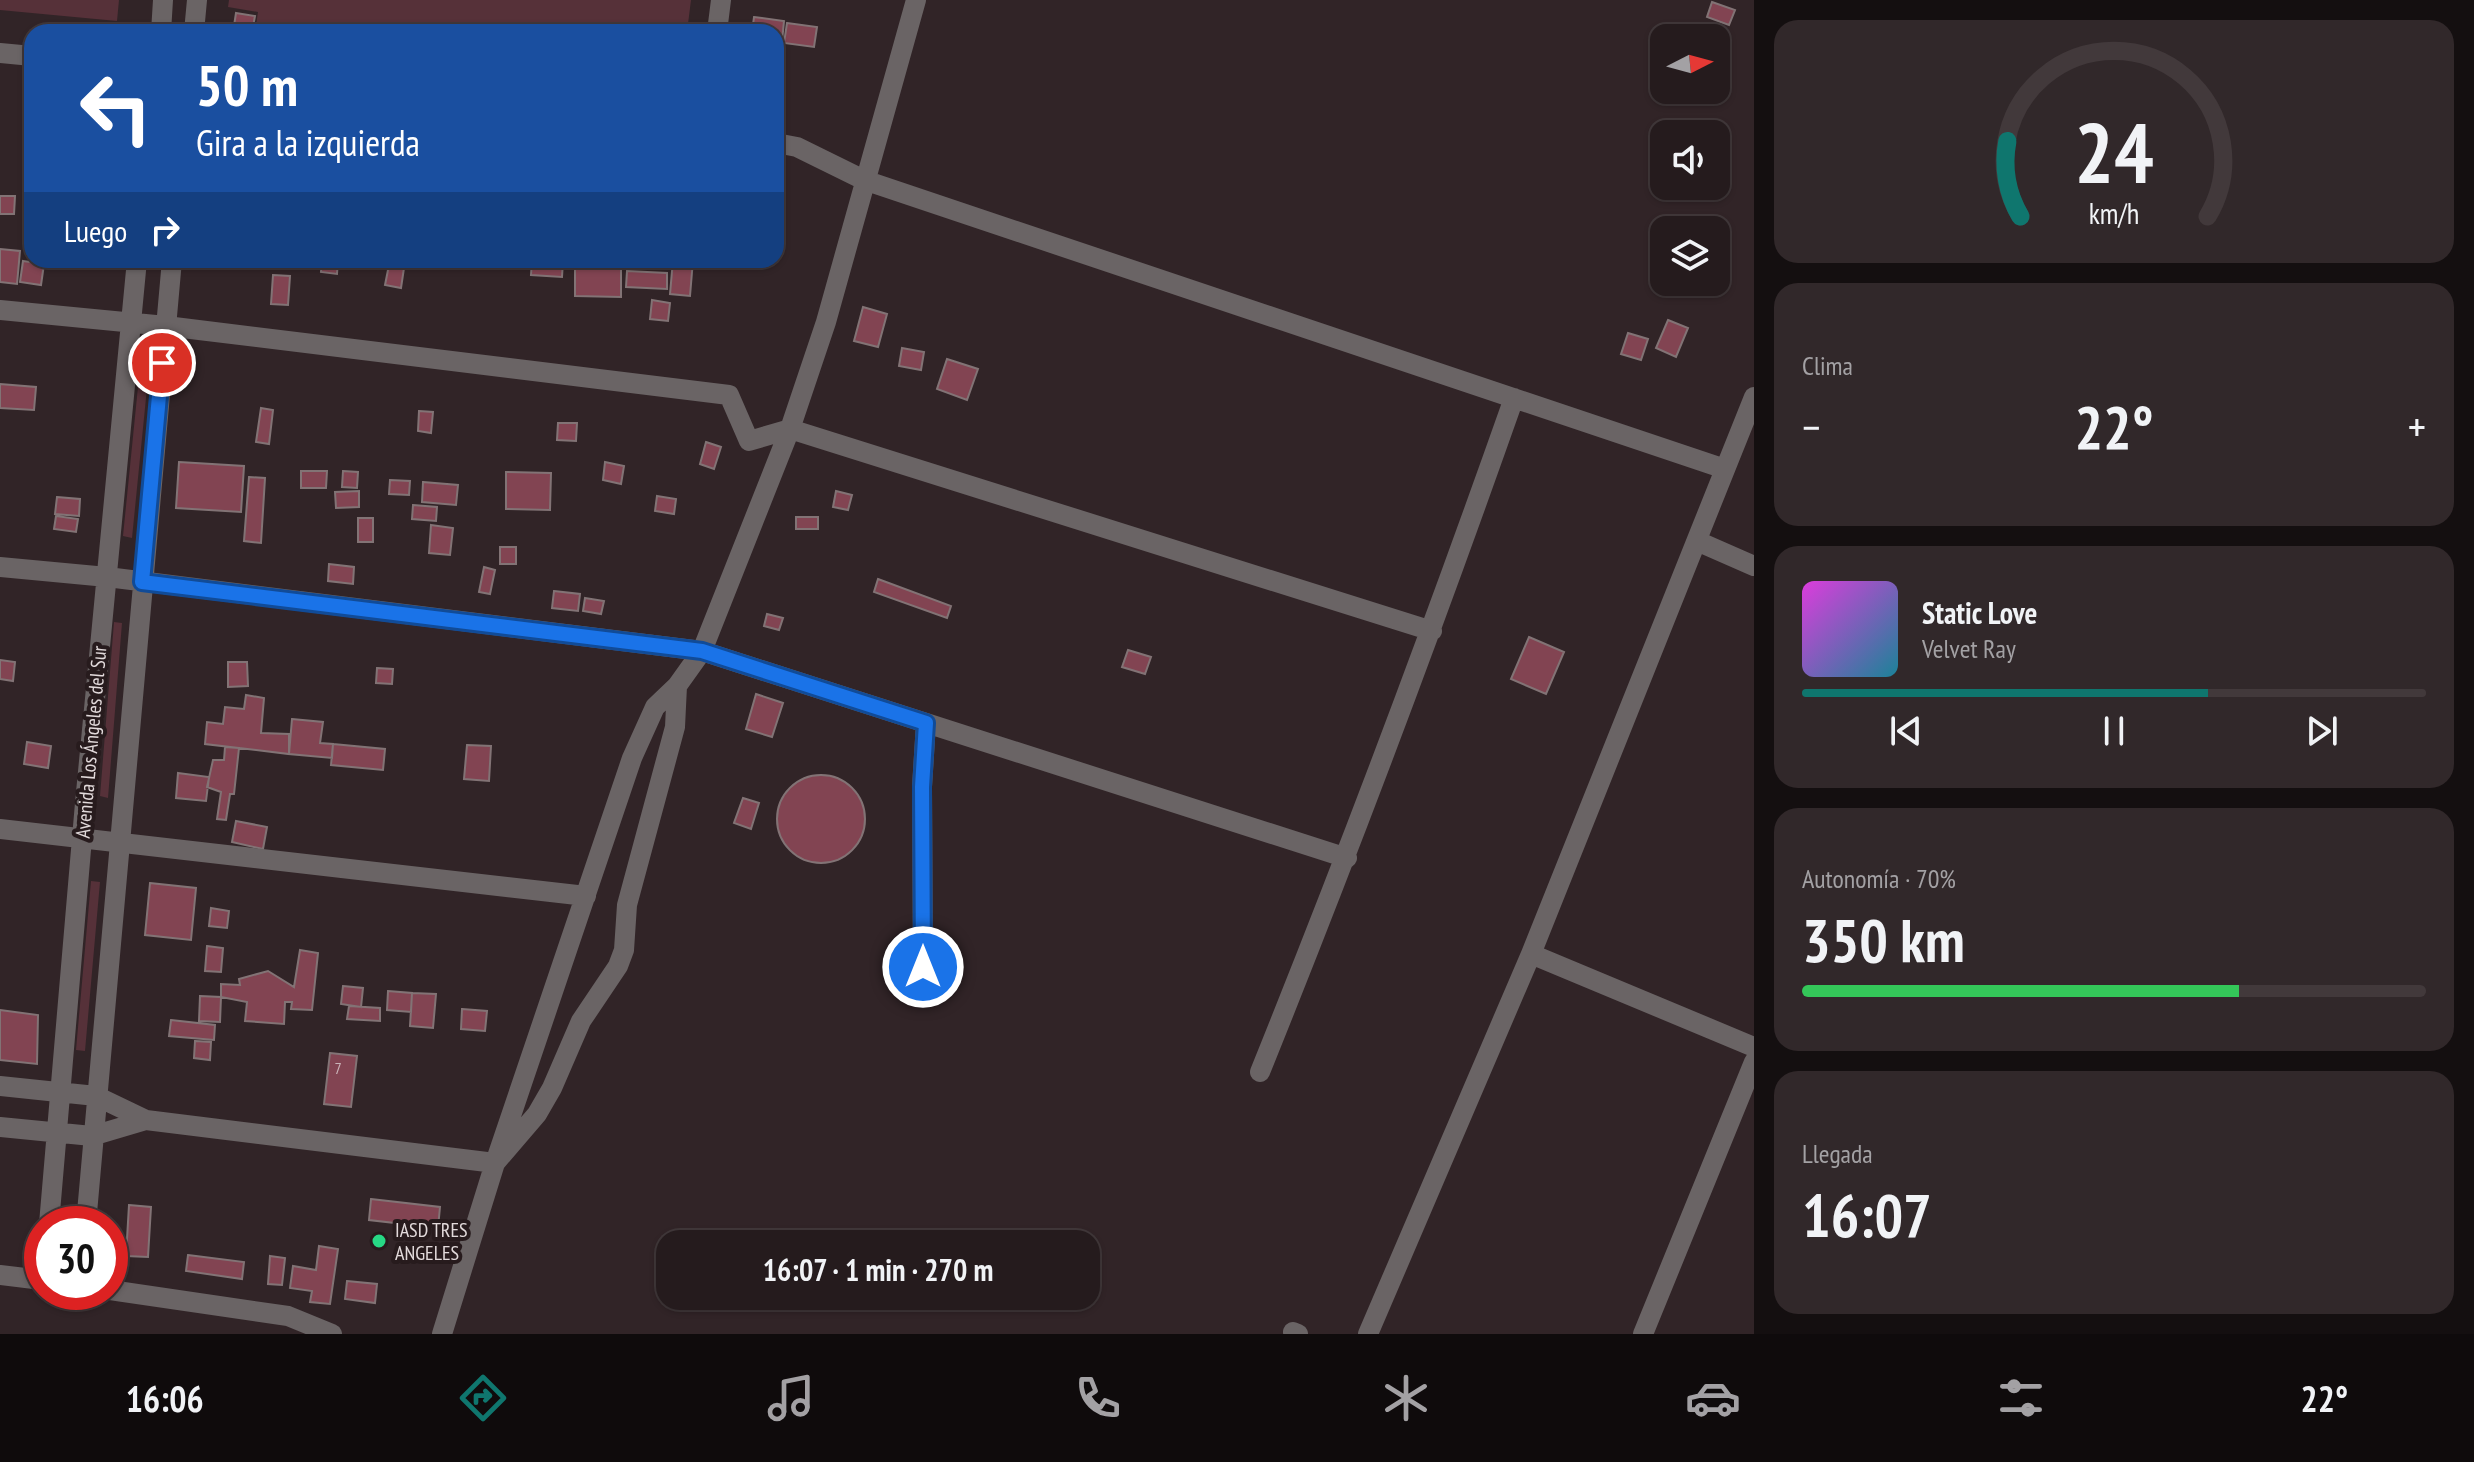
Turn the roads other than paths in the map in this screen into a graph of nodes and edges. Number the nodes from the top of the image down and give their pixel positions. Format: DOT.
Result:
graph roads {
  1 [pos="163,0"];
  2 [pos="197,0"];
  3 [pos="721,0"];
  4 [pos="916,0"];
  5 [pos="162,24"];
  6 [pos="195,24"];
  7 [pos="718,24"];
  8 [pos="0,53"];
  9 [pos="24,55"];
  10 [pos="784,145"];
  11 [pos="864,180"];
  12 [pos="136,268"];
  13 [pos="171,268"];
  14 [pos="0,310"];
  15 [pos="131,323"];
  16 [pos="166,326"];
  17 [pos="1754,397"];
  18 [pos="1514,398"];
  19 [pos="790,429"];
  20 [pos="1725,469"];
  21 [pos="1697,541"];
  22 [pos="1754,566"];
  23 [pos="0,567"];
  24 [pos="107,577"];
  25 [pos="142,582"];
  26 [pos="1432,631"];
  27 [pos="702,651"];
  28 [pos="677,686"];
  29 [pos="926,723"];
  30 [pos="0,829"];
  31 [pos="82,838"];
  32 [pos="119,841"];
  33 [pos="1347,858"];
  34 [pos="586,896"];
  35 [pos="1531,954"];
  36 [pos="923,967"];
  37 [pos="1754,1047"];
  38 [pos="1754,1062"];
  39 [pos="1260,1072"];
  40 [pos="0,1086"];
  41 [pos="59,1093"];
  42 [pos="96,1096"];
  43 [pos="146,1120"];
  44 [pos="0,1127"];
  45 [pos="55,1133"];
  46 [pos="92,1136"];
  47 [pos="495,1163"];
  48 [pos="50,1206"];
  49 [pos="87,1206"];
  50 [pos="0,1275"];
  51 [pos="24,1278"];
  52 [pos="128,1293"];
  53 [pos="332,1334"];
  54 [pos="442,1334"];
  55 [pos="1368,1334"];
  56 [pos="1643,1334"];
  1 -- 5 [label="street"];
  2 -- 6 [label="street"];
  3 -- 7 [label="street"];
  4 -- 11 [label="street"];
  8 -- 9 [label="street"];
  10 -- 11 [label="street"];
  11 -- 18 [label="street"];
  11 -- 19 [label="street"];
  12 -- 15 [label="street, Avenida Los Ángeles del Sur"];
  13 -- 16 [label="street, Avenida Los Ángeles del Sur"];
  14 -- 15 [label="street"];
  15 -- 16 [label="street"];
  15 -- 24 [label="street, Avenida Los Ángeles del Sur"];
  16 -- 19 [label="street"];
  16 -- 25 [label="street, Avenida Los Ángeles del Sur"];
  17 -- 20 [label="street"];
  18 -- 20 [label="street"];
  18 -- 26 [label="street"];
  19 -- 26 [label="street"];
  19 -- 27 [label="street"];
  20 -- 21 [label="street"];
  21 -- 22 [label="street"];
  21 -- 35 [label="street"];
  23 -- 24 [label="street"];
  24 -- 25 [label="street"];
  24 -- 31 [label="street, Avenida Los Ángeles del Sur"];
  25 -- 27 [label="street"];
  25 -- 32 [label="street, Avenida Los Ángeles del Sur"];
  26 -- 33 [label="street"];
  27 -- 28 [label="street"];
  27 -- 29 [label="street"];
  28 -- 34 [label="street"];
  28 -- 47 [label="street"];
  29 -- 33 [label="street"];
  29 -- 36 [label="street"];
  30 -- 31 [label="street"];
  31 -- 32 [label="street"];
  31 -- 41 [label="street, Avenida Los Ángeles del Sur"];
  32 -- 34 [label="street"];
  32 -- 42 [label="street, Avenida Los Ángeles del Sur"];
  33 -- 39 [label="street"];
  34 -- 47 [label="street"];
  35 -- 37 [label="street"];
  35 -- 55 [label="street"];
  38 -- 56 [label="street"];
  40 -- 41 [label="street"];
  41 -- 42 [label="street"];
  41 -- 45 [label="street, Avenida Los Ángeles del Sur"];
  42 -- 43 [label="street"];
  42 -- 46 [label="street, Avenida Los Ángeles del Sur"];
  43 -- 46 [label="street"];
  43 -- 47 [label="street"];
  44 -- 45 [label="street"];
  45 -- 46 [label="street"];
  45 -- 48 [label="street, Avenida Los Ángeles del Sur"];
  46 -- 49 [label="street, Avenida Los Ángeles del Sur"];
  47 -- 54 [label="street"];
  50 -- 51 [label="street"];
  52 -- 53 [label="street"];
}
